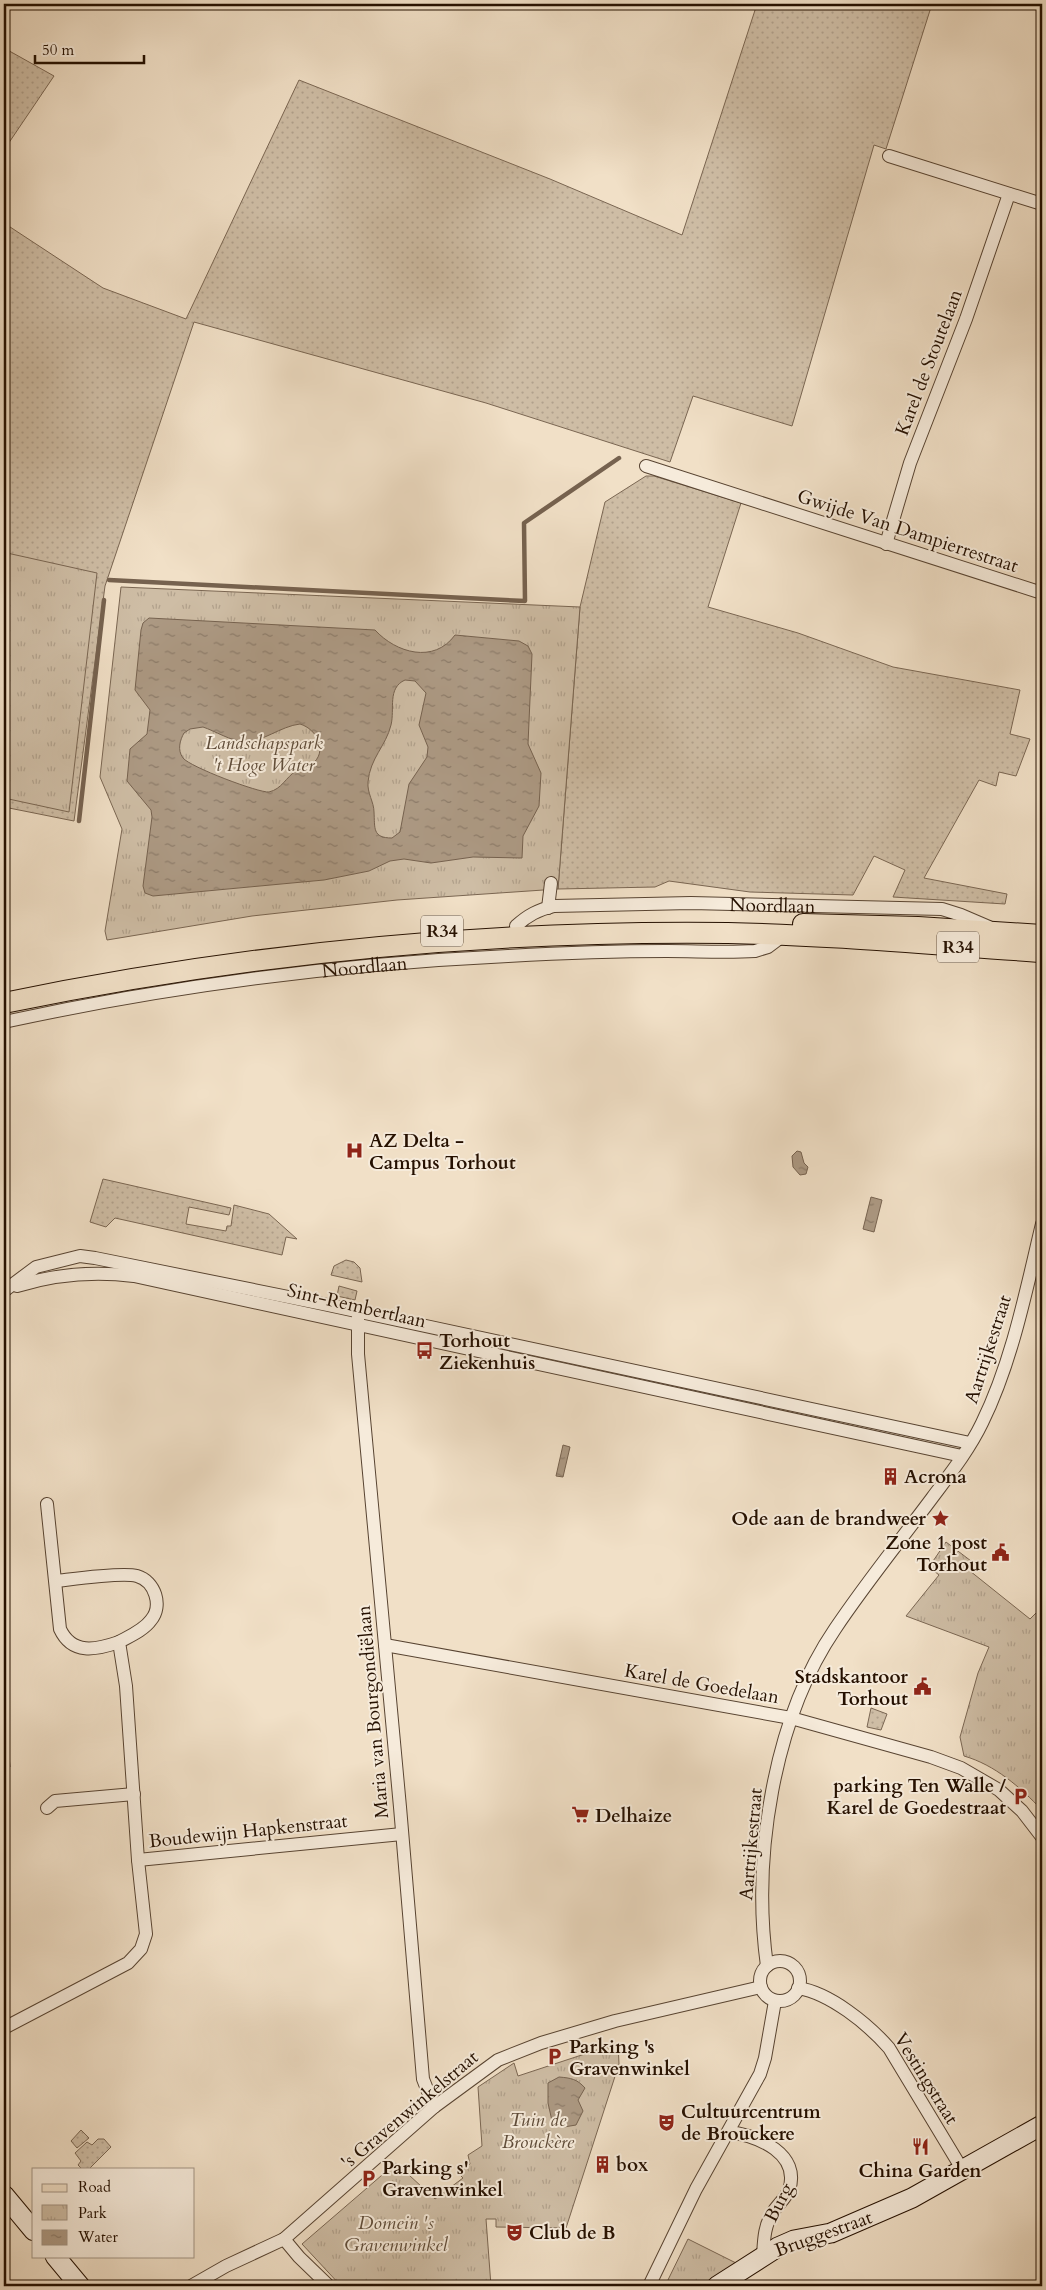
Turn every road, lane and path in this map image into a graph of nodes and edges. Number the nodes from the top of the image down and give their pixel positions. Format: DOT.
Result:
graph roads {
  1 [pos="889,156"];
  2 [pos="1009,194"];
  3 [pos="1042,204"];
  4 [pos="646,466"];
  5 [pos="886,544"];
  6 [pos="1042,592"];
  7 [pos="551,884"];
  8 [pos="548,908"];
  9 [pos="516,926"];
  10 [pos="1003,932"];
  11 [pos="784,935"];
  12 [pos="1042,935"];
  13 [pos="1042,952"];
  14 [pos="4,992"];
  15 [pos="4,1003"];
  16 [pos="4,1022"];
  17 [pos="1042,1224"];
  18 [pos="80,1256"];
  19 [pos="80,1274"];
  20 [pos="167,1277"];
  21 [pos="6,1290"];
  22 [pos="358,1318"];
  23 [pos="542,1352"];
  24 [pos="540,1366"];
  25 [pos="703,1386"];
  26 [pos="700,1400"];
  27 [pos="813,1408"];
  28 [pos="810,1424"];
  29 [pos="970,1444"];
  30 [pos="962,1456"];
  31 [pos="47,1504"];
  32 [pos="56,1580"];
  33 [pos="120,1642"];
  34 [pos="385,1645"];
  35 [pos="791,1718"];
  36 [pos="134,1794"];
  37 [pos="48,1808"];
  38 [pos="402,1834"];
  39 [pos="1042,1837"];
  40 [pos="138,1860"];
  41 [pos="767,1966"];
  42 [pos="761,1987"];
  43 [pos="798,1988"];
  44 [pos="775,2000"];
  45 [pos="4,2028"];
  46 [pos="434,2107"];
  47 [pos="1042,2125"];
  48 [pos="729,2132"];
  49 [pos="962,2169"];
  50 [pos="4,2196"];
  51 [pos="32,2229"];
  52 [pos="284,2239"];
  53 [pos="763,2256"];
  54 [pos="57,2258"];
  55 [pos="80,2286"];
  56 [pos="192,2286"];
  57 [pos="329,2286"];
  58 [pos="649,2286"];
  59 [pos="717,2286"];
  1 -- 2 [label="street"];
  2 -- 3 [label="street"];
  2 -- 5 [label="street, Karel de Stoutelaan"];
  4 -- 5 [label="street, Gwijde Van Dampierrestraat"];
  5 -- 6 [label="street, Gwijde Van Dampierrestraat"];
  7 -- 8 [label="street"];
  8 -- 9 [label="street, Noordlaan"];
  8 -- 10 [label="street, Noordlaan"];
  9 -- 10 [label="main road, Noordlaan / R34"];
  9 -- 14 [label="main road, Noordlaan / R34"];
  10 -- 12 [label="main road, Noordlaan / R34"];
  11 -- 13 [label="main road, Noordlaan / R34"];
  11 -- 15 [label="main road, Noordlaan / R34"];
  11 -- 16 [label="street, Noordlaan"];
  17 -- 29 [label="street, Aartrijkestraat"];
  18 -- 19 [label="street"];
  18 -- 20 [label="street, Sint-Rembertlaan"];
  18 -- 21 [label="street, Sint-Rembertlaan"];
  19 -- 20 [label="street, Sint-Rembertlaan"];
  19 -- 21 [label="street, Sint-Rembertlaan"];
  20 -- 22 [label="street, Sint-Rembertlaan"];
  22 -- 23 [label="street, Sint-Rembertlaan"];
  22 -- 24 [label="street, Sint-Rembertlaan"];
  22 -- 34 [label="street, Maria van Bourgondiëlaan"];
  23 -- 24 [label="street"];
  23 -- 25 [label="street, Sint-Rembertlaan"];
  24 -- 26 [label="street, Sint-Rembertlaan"];
  25 -- 26 [label="street"];
  25 -- 27 [label="street, Sint-Rembertlaan"];
  26 -- 28 [label="street, Sint-Rembertlaan"];
  27 -- 28 [label="street"];
  27 -- 29 [label="street, Sint-Rembertlaan"];
  28 -- 30 [label="street, Sint-Rembertlaan"];
  29 -- 30 [label="street, Aartrijkestraat"];
  30 -- 35 [label="street, Aartrijkestraat"];
  31 -- 32 [label="street"];
  32 -- 33 [label="street"];
  32 -- 33 [label="street"];
  33 -- 36 [label="street"];
  34 -- 35 [label="street, Karel de Goedelaan"];
  34 -- 38 [label="street, Maria van Bourgondiëlaan"];
  35 -- 39 [label="street, Karel de Goedelaan"];
  35 -- 41 [label="street, Aartrijkestraat"];
  36 -- 37 [label="street"];
  36 -- 40 [label="street"];
  38 -- 40 [label="street, Boudewijn Hapkenstraat"];
  38 -- 46 [label="street, Maria van Bourgondiëlaan"];
  40 -- 45 [label="street, Boudewijn Hapkenstraat"];
  41 -- 42 [label="street"];
  41 -- 43 [label="street"];
  42 -- 44 [label="street"];
  42 -- 46 [label="street, 's Gravenwinkelstraat"];
  43 -- 44 [label="street"];
  43 -- 49 [label="street, Vestingstraat"];
  44 -- 48 [label="street"];
  46 -- 52 [label="street, 's Gravenwinkelstraat"];
  47 -- 49 [label="street, Bruggestraat"];
  48 -- 53 [label="street, Burg"];
  48 -- 58 [label="street"];
  49 -- 53 [label="street, Bruggestraat"];
  50 -- 51 [label="street"];
  52 -- 56 [label="street, 's Gravenwinkelstraat"];
  52 -- 57 [label="street"];
  53 -- 59 [label="street"];
  54 -- 55 [label="street"];
}
